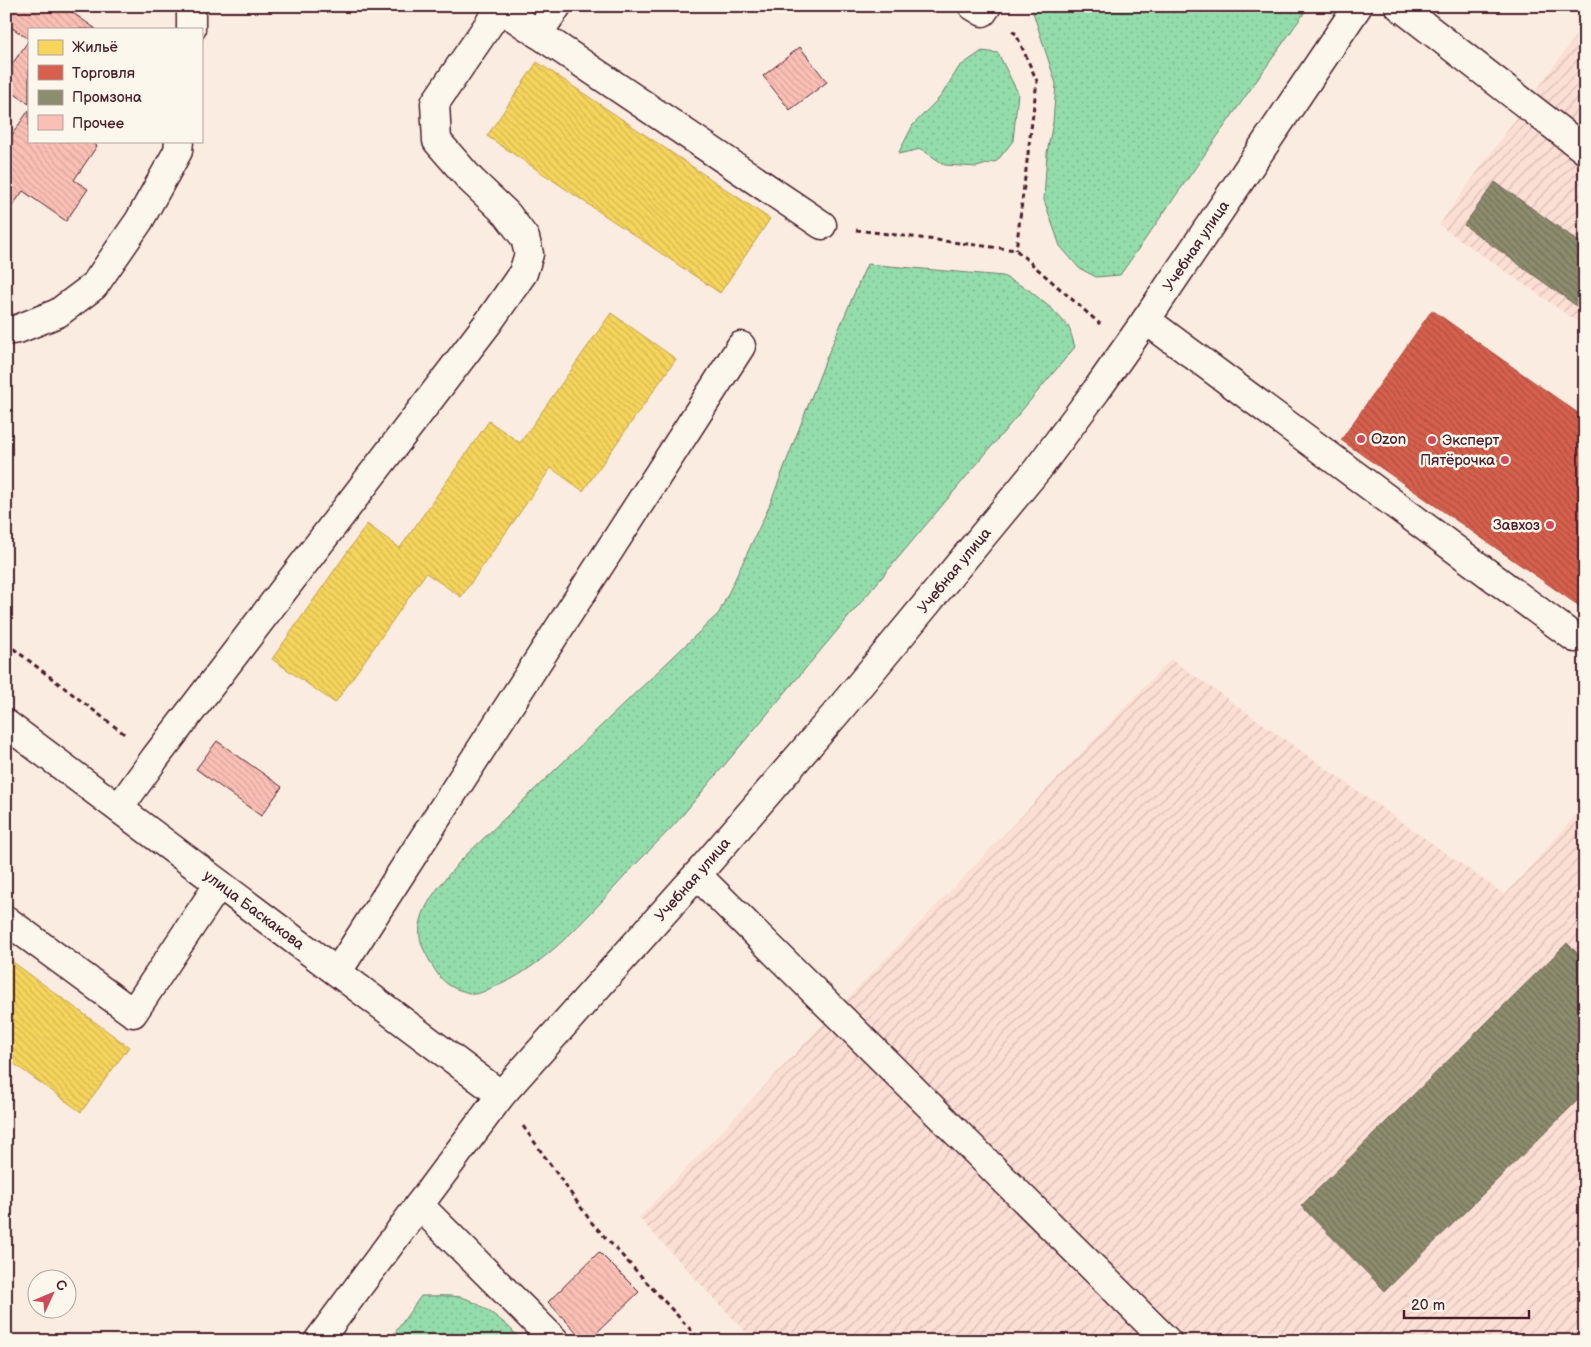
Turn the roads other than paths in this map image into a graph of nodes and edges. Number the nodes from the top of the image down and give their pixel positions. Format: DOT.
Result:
graph roads {
  1 [pos="191,6"];
  2 [pos="557,6"];
  3 [pos="1358,6"];
  4 [pos="1399,6"];
  5 [pos="191,28"];
  6 [pos="538,34"];
  7 [pos="179,142"];
  8 [pos="1585,150"];
  9 [pos="822,225"];
  10 [pos="1146,320"];
  11 [pos="6,331"];
  12 [pos="741,346"];
  13 [pos="1575,638"];
  14 [pos="6,724"];
  15 [pos="119,808"];
  16 [pos="697,875"];
  17 [pos="219,884"];
  18 [pos="6,920"];
  19 [pos="338,971"];
  20 [pos="501,1095"];
  21 [pos="419,1205"];
  22 [pos="318,1341"];
  23 [pos="555,1341"];
  24 [pos="1167,1341"];
  1 -- 5 [label="street"];
  2 -- 6 [label="street"];
  3 -- 10 [label="street, Учебная улица"];
  4 -- 8 [label="street"];
  6 -- 9 [label="street"];
  6 -- 15 [label="street"];
  7 -- 11 [label="street"];
  10 -- 13 [label="street"];
  10 -- 16 [label="street, Учебная улица"];
  12 -- 19 [label="street"];
  14 -- 15 [label="street, улица Баскакова"];
  15 -- 17 [label="street, улица Баскакова"];
  16 -- 20 [label="street, Учебная улица"];
  16 -- 24 [label="street"];
  17 -- 18 [label="street"];
  17 -- 19 [label="street, улица Баскакова"];
  19 -- 20 [label="street, улица Баскакова"];
  20 -- 21 [label="street, Учебная улица"];
  21 -- 22 [label="street, Учебная улица"];
  21 -- 23 [label="street"];
}
